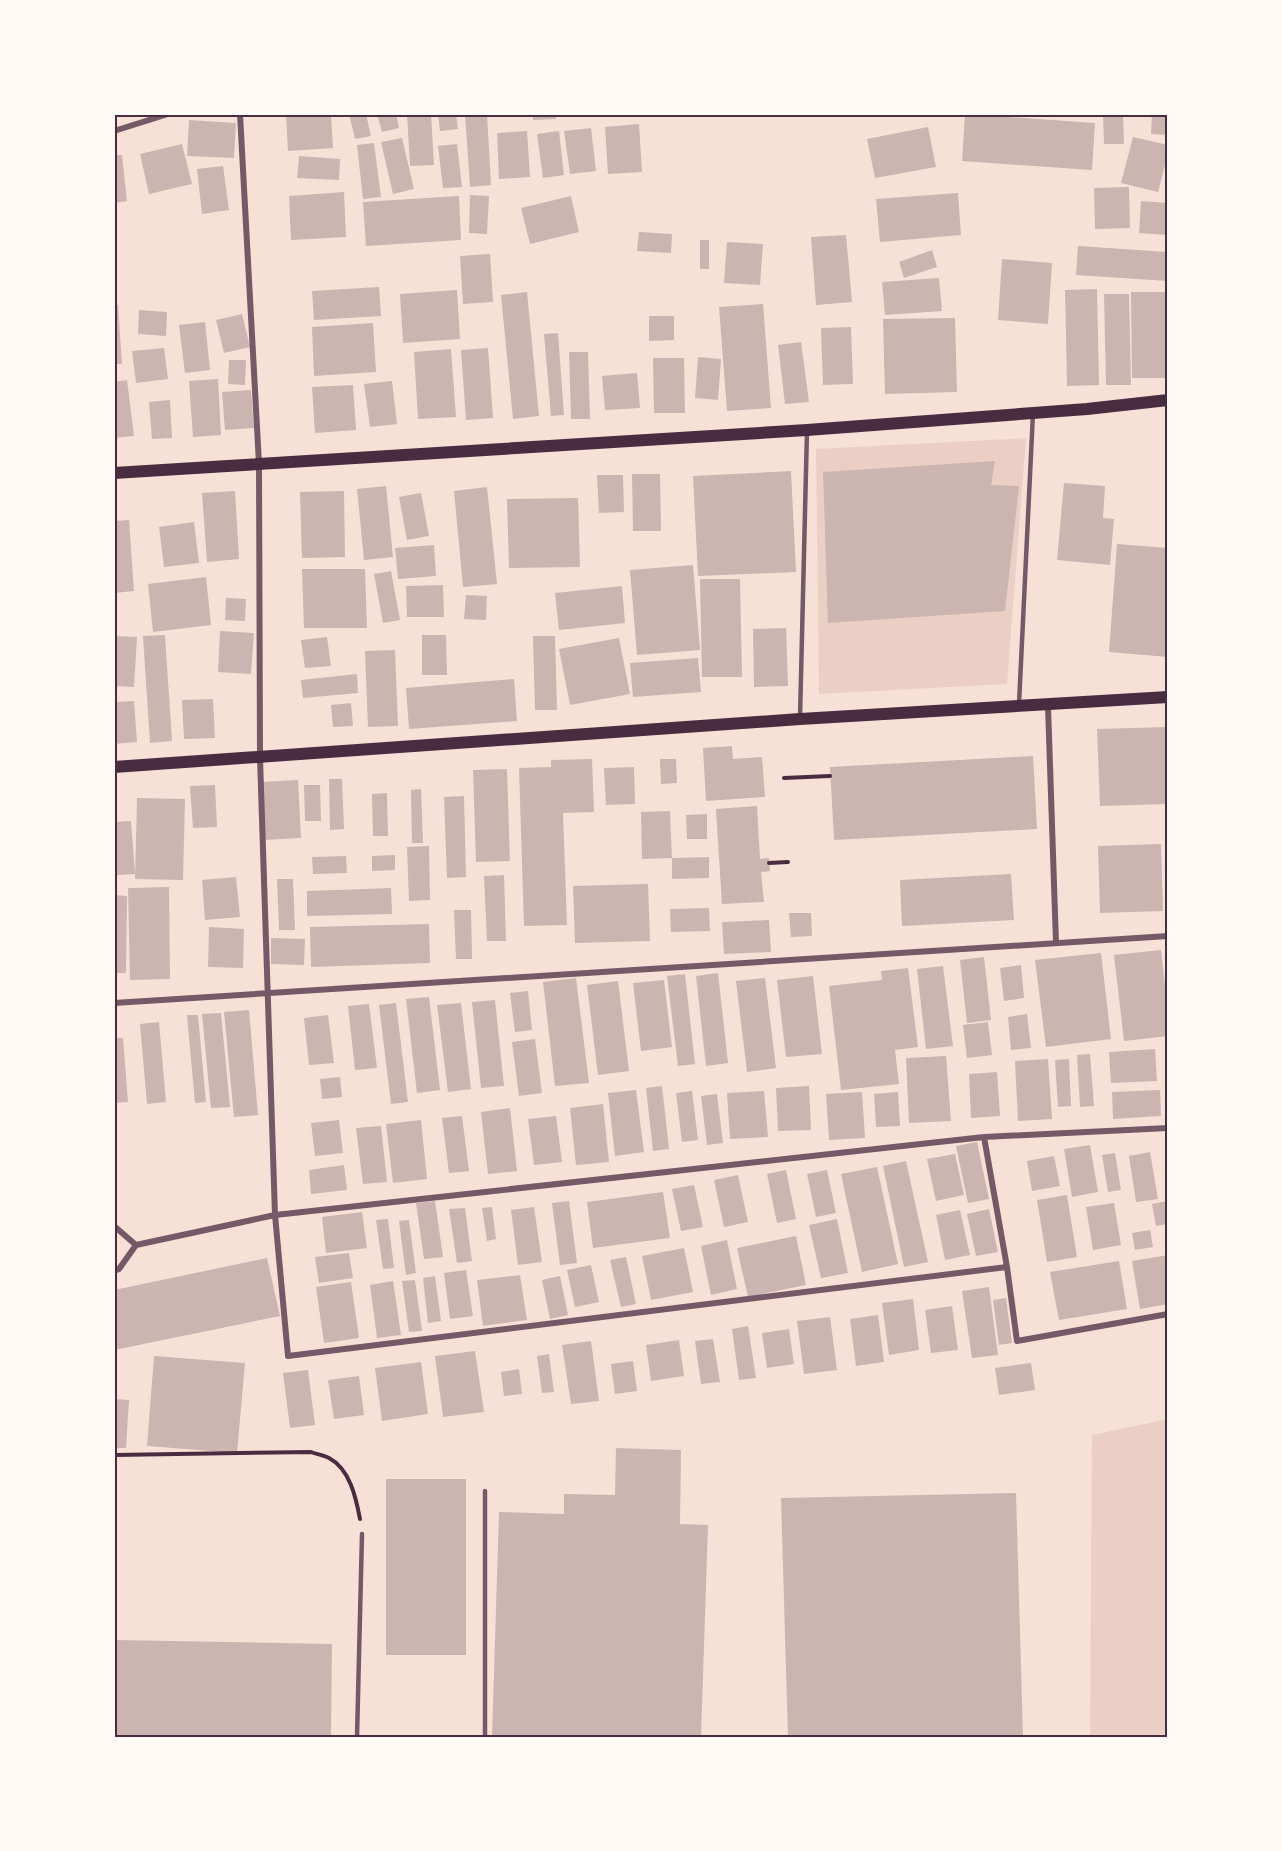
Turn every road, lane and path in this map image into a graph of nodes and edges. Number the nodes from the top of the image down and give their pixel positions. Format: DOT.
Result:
graph roads {
  1 [pos="168,114"];
  2 [pos="240,114"];
  3 [pos="114,131"];
  4 [pos="1168,400"];
  5 [pos="1033,412"];
  6 [pos="807,430"];
  7 [pos="259,464"];
  8 [pos="114,473"];
  9 [pos="1168,698"];
  10 [pos="1048,706"];
  11 [pos="1019,707"];
  12 [pos="800,719"];
  13 [pos="260,758"];
  14 [pos="114,767"];
  15 [pos="830,776"];
  16 [pos="784,778"];
  17 [pos="788,862"];
  18 [pos="769,863"];
  19 [pos="1168,936"];
  20 [pos="1056,943"];
  21 [pos="268,994"];
  22 [pos="114,1003"];
  23 [pos="1168,1128"];
  24 [pos="984,1137"];
  25 [pos="274,1215"];
  26 [pos="114,1226"];
  27 [pos="136,1245"];
  28 [pos="1007,1267"];
  29 [pos="114,1271"];
  30 [pos="1168,1314"];
  31 [pos="114,1455"];
  32 [pos="484,1491"];
  33 [pos="362,1534"];
  34 [pos="357,1737"];
  35 [pos="485,1737"];
  1 -- 3 [label="street"];
  2 -- 7 [label="street"];
  4 -- 5 [label="main road"];
  5 -- 6 [label="main road"];
  5 -- 11 [label="lane"];
  6 -- 7 [label="main road"];
  6 -- 12 [label="lane"];
  7 -- 8 [label="main road"];
  7 -- 13 [label="street"];
  9 -- 10 [label="main road"];
  10 -- 11 [label="main road"];
  10 -- 20 [label="street"];
  11 -- 12 [label="main road"];
  12 -- 13 [label="main road"];
  13 -- 14 [label="main road"];
  13 -- 21 [label="street"];
  15 -- 16 [label="path"];
  17 -- 18 [label="path"];
  19 -- 20 [label="street"];
  20 -- 21 [label="street"];
  21 -- 22 [label="street"];
  21 -- 25 [label="street"];
  23 -- 24 [label="street"];
  24 -- 25 [label="street"];
  24 -- 28 [label="street"];
  25 -- 27 [label="street"];
  25 -- 28 [label="street"];
  26 -- 27 [label="street"];
  27 -- 29 [label="street"];
  28 -- 30 [label="street"];
  31 -- 33 [label="path"];
  32 -- 35 [label="lane"];
  33 -- 34 [label="lane"];
}
